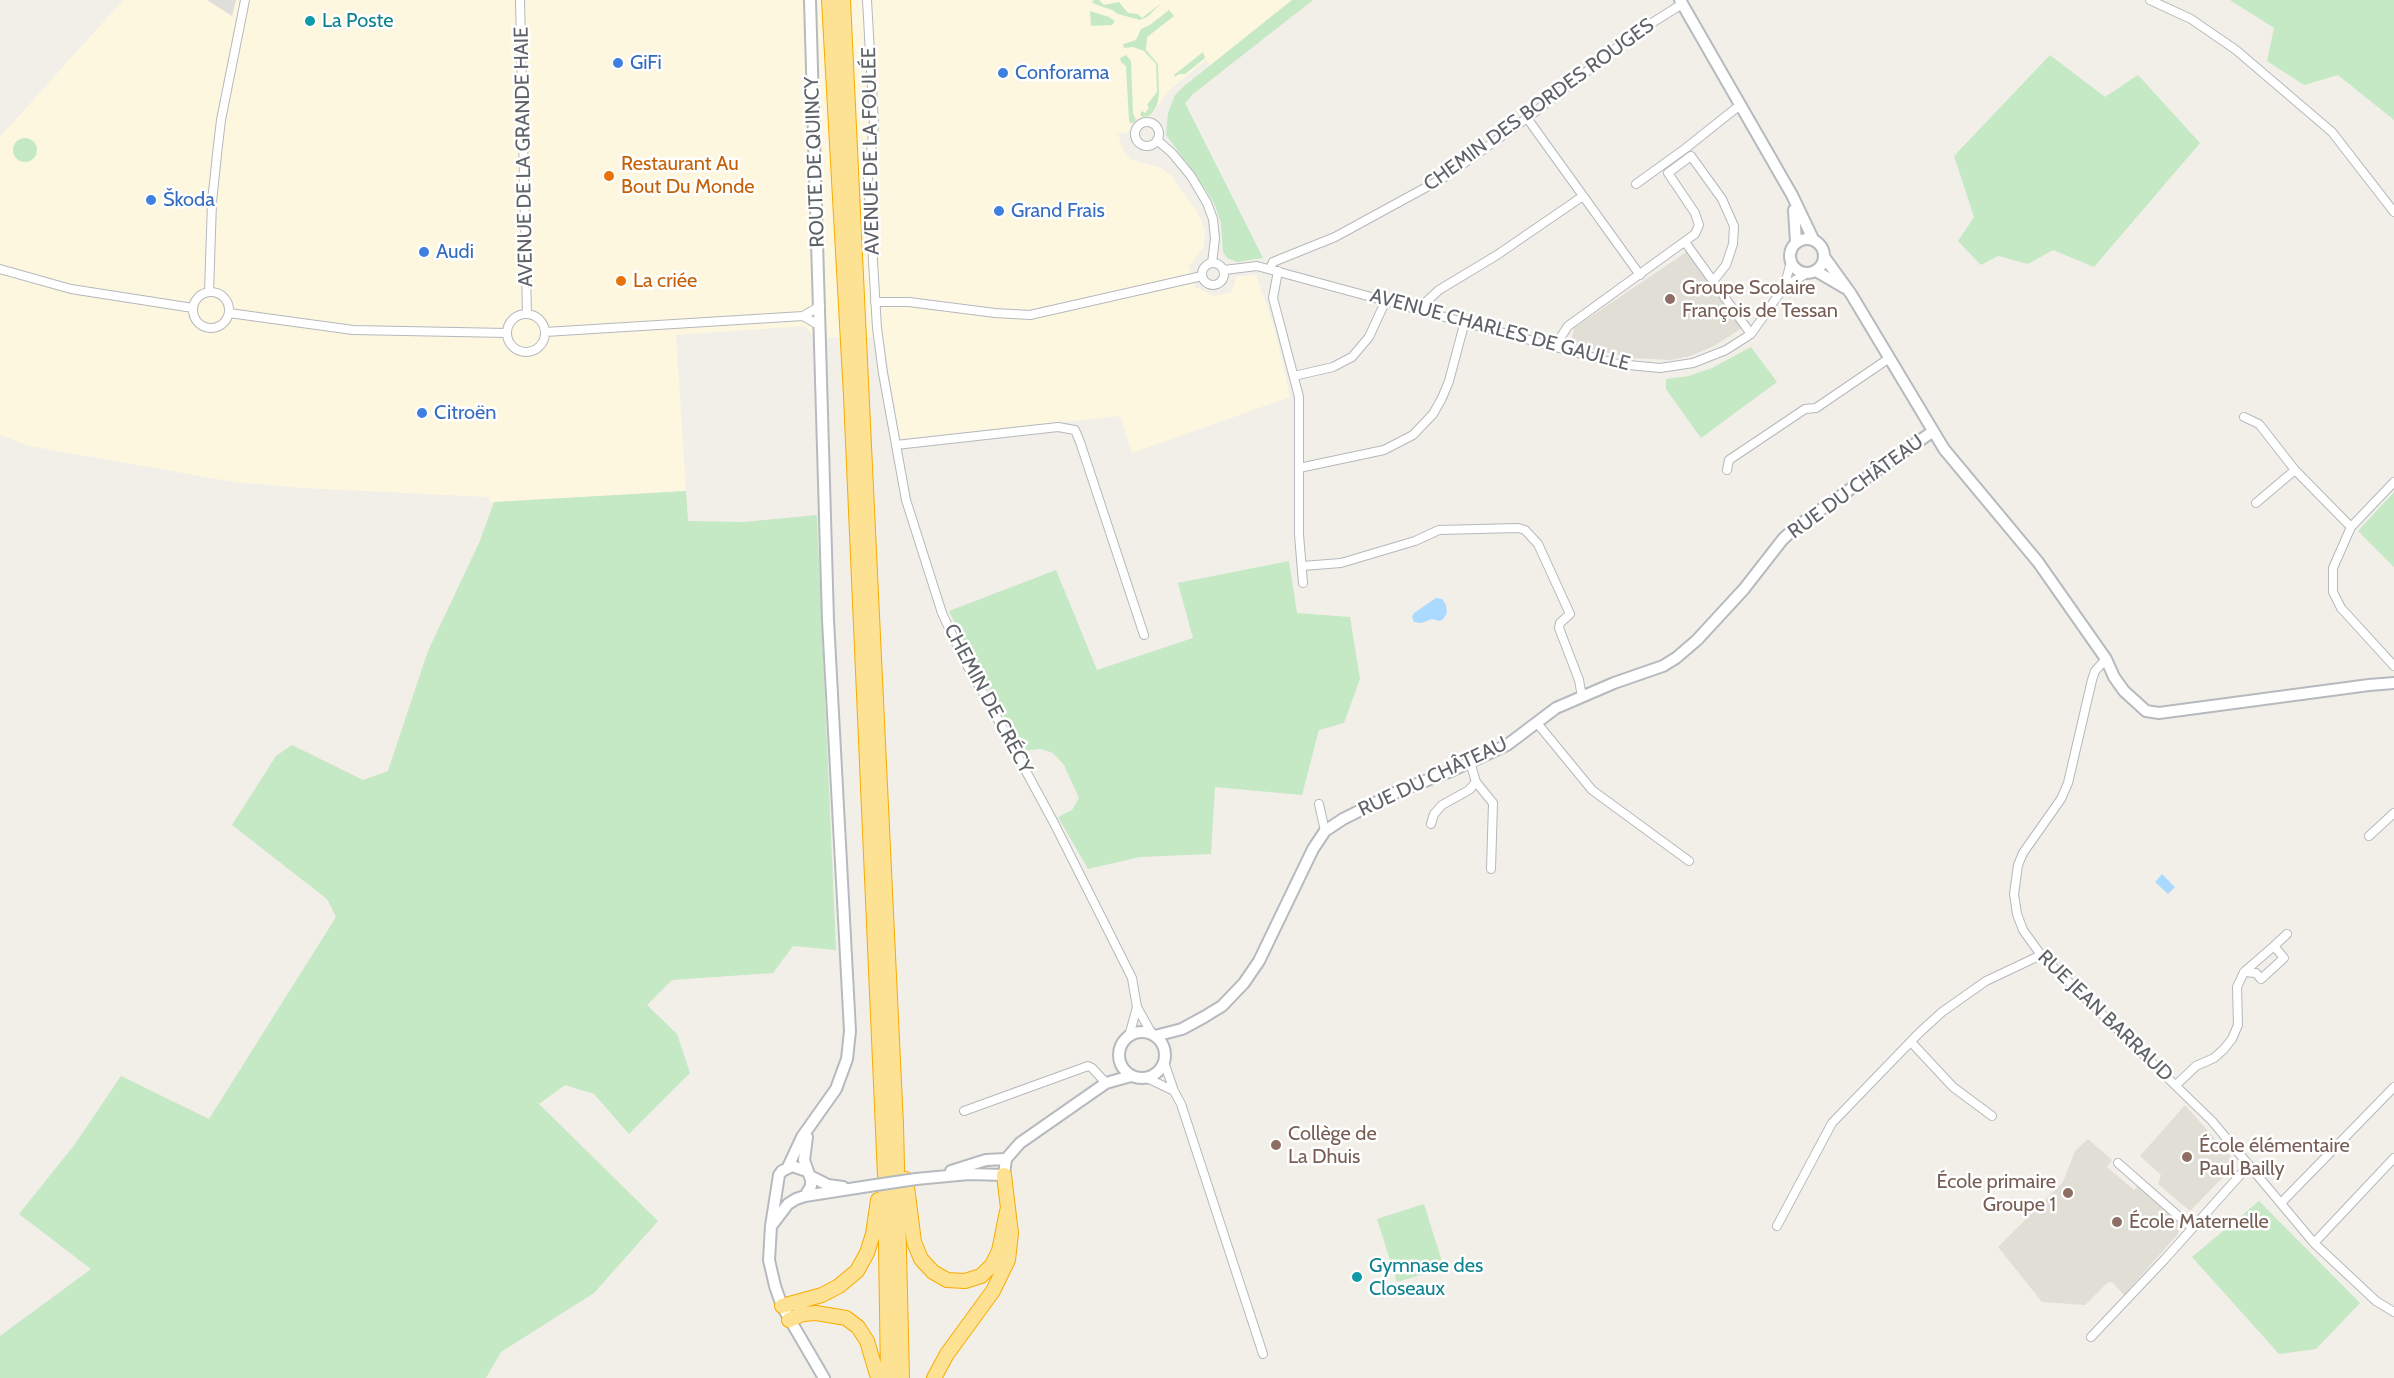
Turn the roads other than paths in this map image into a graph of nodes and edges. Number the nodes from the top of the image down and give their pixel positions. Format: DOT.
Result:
graph roads {
  1 [pos="245,0"];
  2 [pos="520,0"];
  3 [pos="810,0"];
  4 [pos="829,0"];
  5 [pos="843,0"];
  6 [pos="867,0"];
  7 [pos="2150,0"];
  8 [pos="1681,2"];
  9 [pos="1740,105"];
  10 [pos="1527,118"];
  11 [pos="1157,140"];
  12 [pos="1636,184"];
  13 [pos="1792,195"];
  14 [pos="1583,196"];
  15 [pos="2394,212"];
  16 [pos="1813,239"];
  17 [pos="1685,242"];
  18 [pos="1797,242"];
  19 [pos="1825,258"];
  20 [pos="1791,262"];
  21 [pos="1212,263"];
  22 [pos="0,269"];
  23 [pos="1224,270"];
  24 [pos="1274,270"];
  25 [pos="1811,272"];
  26 [pos="1202,276"];
  27 [pos="1640,276"];
  28 [pos="1714,280"];
  29 [pos="1784,286"];
  30 [pos="1847,290"];
  31 [pos="209,292"];
  32 [pos="1386,300"];
  33 [pos="875,302"];
  34 [pos="820,306"];
  35 [pos="193,308"];
  36 [pos="1424,311"];
  37 [pos="229,313"];
  38 [pos="527,314"];
  39 [pos="803,316"];
  40 [pos="1465,321"];
  41 [pos="820,323"];
  42 [pos="545,332"];
  43 [pos="507,333"];
  44 [pos="1751,334"];
  45 [pos="1555,346"];
  46 [pos="1888,359"];
  47 [pos="1294,376"];
  48 [pos="2244,417"];
  49 [pos="1932,432"];
  50 [pos="896,445"];
  51 [pos="1299,468"];
  52 [pos="1727,470"];
  53 [pos="2295,470"];
  54 [pos="2394,482"];
  55 [pos="2256,503"];
  56 [pos="2351,527"];
  57 [pos="1302,566"];
  58 [pos="1303,583"];
  59 [pos="1144,635"];
  60 [pos="2106,658"];
  61 [pos="2394,666"];
  62 [pos="2394,683"];
  63 [pos="1582,697"];
  64 [pos="1537,723"];
  65 [pos="1470,762"];
  66 [pos="1476,782"];
  67 [pos="1319,804"];
  68 [pos="2394,813"];
  69 [pos="1431,824"];
  70 [pos="1325,831"];
  71 [pos="2369,836"];
  72 [pos="1689,861"];
  73 [pos="1491,869"];
  74 [pos="2287,934"];
  75 [pos="2274,946"];
  76 [pos="2041,956"];
  77 [pos="2244,972"];
  78 [pos="1137,1007"];
  79 [pos="1153,1035"];
  80 [pos="1129,1036"];
  81 [pos="1911,1042"];
  82 [pos="1119,1058"];
  83 [pos="1164,1062"];
  84 [pos="1131,1076"];
  85 [pos="1147,1078"];
  86 [pos="1106,1083"];
  87 [pos="2176,1085"];
  88 [pos="2394,1087"];
  89 [pos="1174,1091"];
  90 [pos="964,1111"];
  91 [pos="1992,1116"];
  92 [pos="811,1125"];
  93 [pos="896,1125"];
  94 [pos="2394,1158"];
  95 [pos="1006,1159"];
  96 [pos="2118,1163"];
  97 [pos="2249,1165"];
  98 [pos="788,1167"];
  99 [pos="808,1173"];
  100 [pos="1004,1175"];
  101 [pos="885,1176"];
  102 [pos="937,1176"];
  103 [pos="778,1187"];
  104 [pos="853,1188"];
  105 [pos="801,1197"];
  106 [pos="2281,1203"];
  107 [pos="1007,1211"];
  108 [pos="771,1226"];
  109 [pos="1778,1226"];
  110 [pos="2192,1228"];
  111 [pos="2314,1243"];
  112 [pos="782,1306"];
  113 [pos="2394,1312"];
  114 [pos="789,1320"];
  115 [pos="2091,1337"];
  116 [pos="1263,1354"];
  117 [pos="824,1378"];
  118 [pos="878,1378"];
  119 [pos="888,1378"];
  120 [pos="902,1378"];
  121 [pos="934,1378"];
  1 -- 31 [label="street"];
  2 -- 38 [label="street, AVENUE DE LA GRANDE HAIE"];
  3 -- 34 [label="street, ROUTE DE QUINCY"];
  4 -- 101 [label="highway"];
  5 -- 93 [label="highway"];
  6 -- 33 [label="street, AVENUE DE LA FOULÉE"];
  7 -- 15 [label="street"];
  8 -- 9 [label="street"];
  8 -- 10 [label="street, CHEMIN DES BORDES ROUGES"];
  9 -- 12 [label="street"];
  9 -- 13 [label="street"];
  10 -- 14 [label="street"];
  10 -- 24 [label="street, CHEMIN DES BORDES ROUGES"];
  11 -- 21 [label="street"];
  13 -- 16 [label="street"];
  13 -- 18 [label="street"];
  14 -- 27 [label="street"];
  14 -- 36 [label="street"];
  16 -- 18 [label="street"];
  16 -- 19 [label="street"];
  17 -- 27 [label="street"];
  17 -- 28 [label="street"];
  17 -- 28 [label="street"];
  18 -- 20 [label="street"];
  19 -- 25 [label="street"];
  19 -- 30 [label="street"];
  20 -- 25 [label="street"];
  20 -- 29 [label="street, AVENUE CHARLES DE GAULLE"];
  21 -- 23 [label="street"];
  21 -- 26 [label="street"];
  22 -- 35 [label="street"];
  23 -- 24 [label="street, AVENUE CHARLES DE GAULLE"];
  23 -- 26 [label="street"];
  24 -- 32 [label="street, AVENUE CHARLES DE GAULLE"];
  24 -- 47 [label="street"];
  25 -- 29 [label="street, AVENUE CHARLES DE GAULLE"];
  25 -- 30 [label="street"];
  26 -- 33 [label="street"];
  27 -- 45 [label="street"];
  28 -- 44 [label="street"];
  29 -- 44 [label="street, AVENUE CHARLES DE GAULLE"];
  30 -- 46 [label="street"];
  31 -- 35 [label="street"];
  31 -- 37 [label="street"];
  32 -- 36 [label="street, AVENUE CHARLES DE GAULLE"];
  32 -- 47 [label="street"];
  33 -- 50 [label="street, CHEMIN DE CRÉCY"];
  34 -- 39 [label="street"];
  34 -- 41 [label="street, ROUTE DE QUINCY"];
  35 -- 37 [label="street"];
  36 -- 40 [label="street, AVENUE CHARLES DE GAULLE"];
  37 -- 43 [label="street"];
  38 -- 42 [label="street"];
  38 -- 43 [label="street"];
  39 -- 41 [label="street"];
  39 -- 42 [label="street"];
  40 -- 45 [label="street, AVENUE CHARLES DE GAULLE"];
  40 -- 51 [label="street"];
  41 -- 92 [label="street, ROUTE DE QUINCY"];
  42 -- 43 [label="street"];
  44 -- 45 [label="street, AVENUE CHARLES DE GAULLE"];
  46 -- 49 [label="street"];
  46 -- 52 [label="street"];
  47 -- 51 [label="street"];
  48 -- 53 [label="street"];
  49 -- 60 [label="street"];
  49 -- 63 [label="street, RUE DU CHÂTEAU"];
  50 -- 59 [label="street"];
  50 -- 78 [label="street, CHEMIN DE CRÉCY"];
  51 -- 57 [label="street"];
  53 -- 55 [label="street"];
  53 -- 56 [label="street"];
  54 -- 56 [label="street"];
  56 -- 61 [label="street"];
  57 -- 58 [label="street"];
  57 -- 63 [label="street"];
  60 -- 62 [label="street"];
  60 -- 76 [label="street, RUE JEAN BARRAUD"];
  63 -- 64 [label="street, RUE DU CHÂTEAU"];
  64 -- 65 [label="street, RUE DU CHÂTEAU"];
  64 -- 72 [label="street"];
  65 -- 66 [label="street"];
  65 -- 70 [label="street, RUE DU CHÂTEAU"];
  66 -- 69 [label="street"];
  66 -- 73 [label="street"];
  67 -- 70 [label="street"];
  68 -- 71 [label="street"];
  70 -- 79 [label="street, RUE DU CHÂTEAU"];
  74 -- 75 [label="street"];
  75 -- 77 [label="street"];
  75 -- 77 [label="street"];
  76 -- 81 [label="street"];
  76 -- 87 [label="street, RUE JEAN BARRAUD"];
  77 -- 87 [label="street"];
  78 -- 79 [label="street, CHEMIN DE CRÉCY"];
  78 -- 80 [label="street, CHEMIN DE CRÉCY"];
  79 -- 80 [label="street"];
  79 -- 83 [label="street"];
  80 -- 82 [label="street"];
  81 -- 91 [label="street"];
  81 -- 109 [label="street"];
  82 -- 84 [label="street"];
  82 -- 86 [label="street"];
  83 -- 85 [label="street"];
  83 -- 89 [label="street"];
  84 -- 85 [label="street"];
  84 -- 86 [label="street"];
  85 -- 89 [label="street"];
  86 -- 90 [label="street"];
  86 -- 95 [label="street"];
  87 -- 97 [label="street, RUE JEAN BARRAUD"];
  88 -- 106 [label="street"];
  89 -- 116 [label="street"];
  92 -- 98 [label="street, ROUTE DE QUINCY"];
  92 -- 99 [label="street"];
  93 -- 107 [label="highway"];
  93 -- 120 [label="highway"];
  94 -- 111 [label="street"];
  95 -- 100 [label="street"];
  95 -- 102 [label="street"];
  96 -- 110 [label="street"];
  97 -- 106 [label="street, RUE JEAN BARRAUD"];
  97 -- 110 [label="street"];
  98 -- 99 [label="street"];
  98 -- 103 [label="street"];
  99 -- 104 [label="street"];
  99 -- 105 [label="street"];
  100 -- 102 [label="street"];
  100 -- 107 [label="highway"];
  101 -- 112 [label="highway"];
  101 -- 119 [label="highway"];
  102 -- 104 [label="street, bridge"];
  103 -- 105 [label="street"];
  103 -- 108 [label="street"];
  104 -- 105 [label="street"];
  105 -- 108 [label="street"];
  106 -- 111 [label="street, RUE JEAN BARRAUD"];
  107 -- 121 [label="highway"];
  108 -- 112 [label="street"];
  110 -- 115 [label="street"];
  111 -- 113 [label="street, RUE JEAN BARRAUD"];
  112 -- 114 [label="street"];
  114 -- 117 [label="street"];
  114 -- 118 [label="highway"];
}
